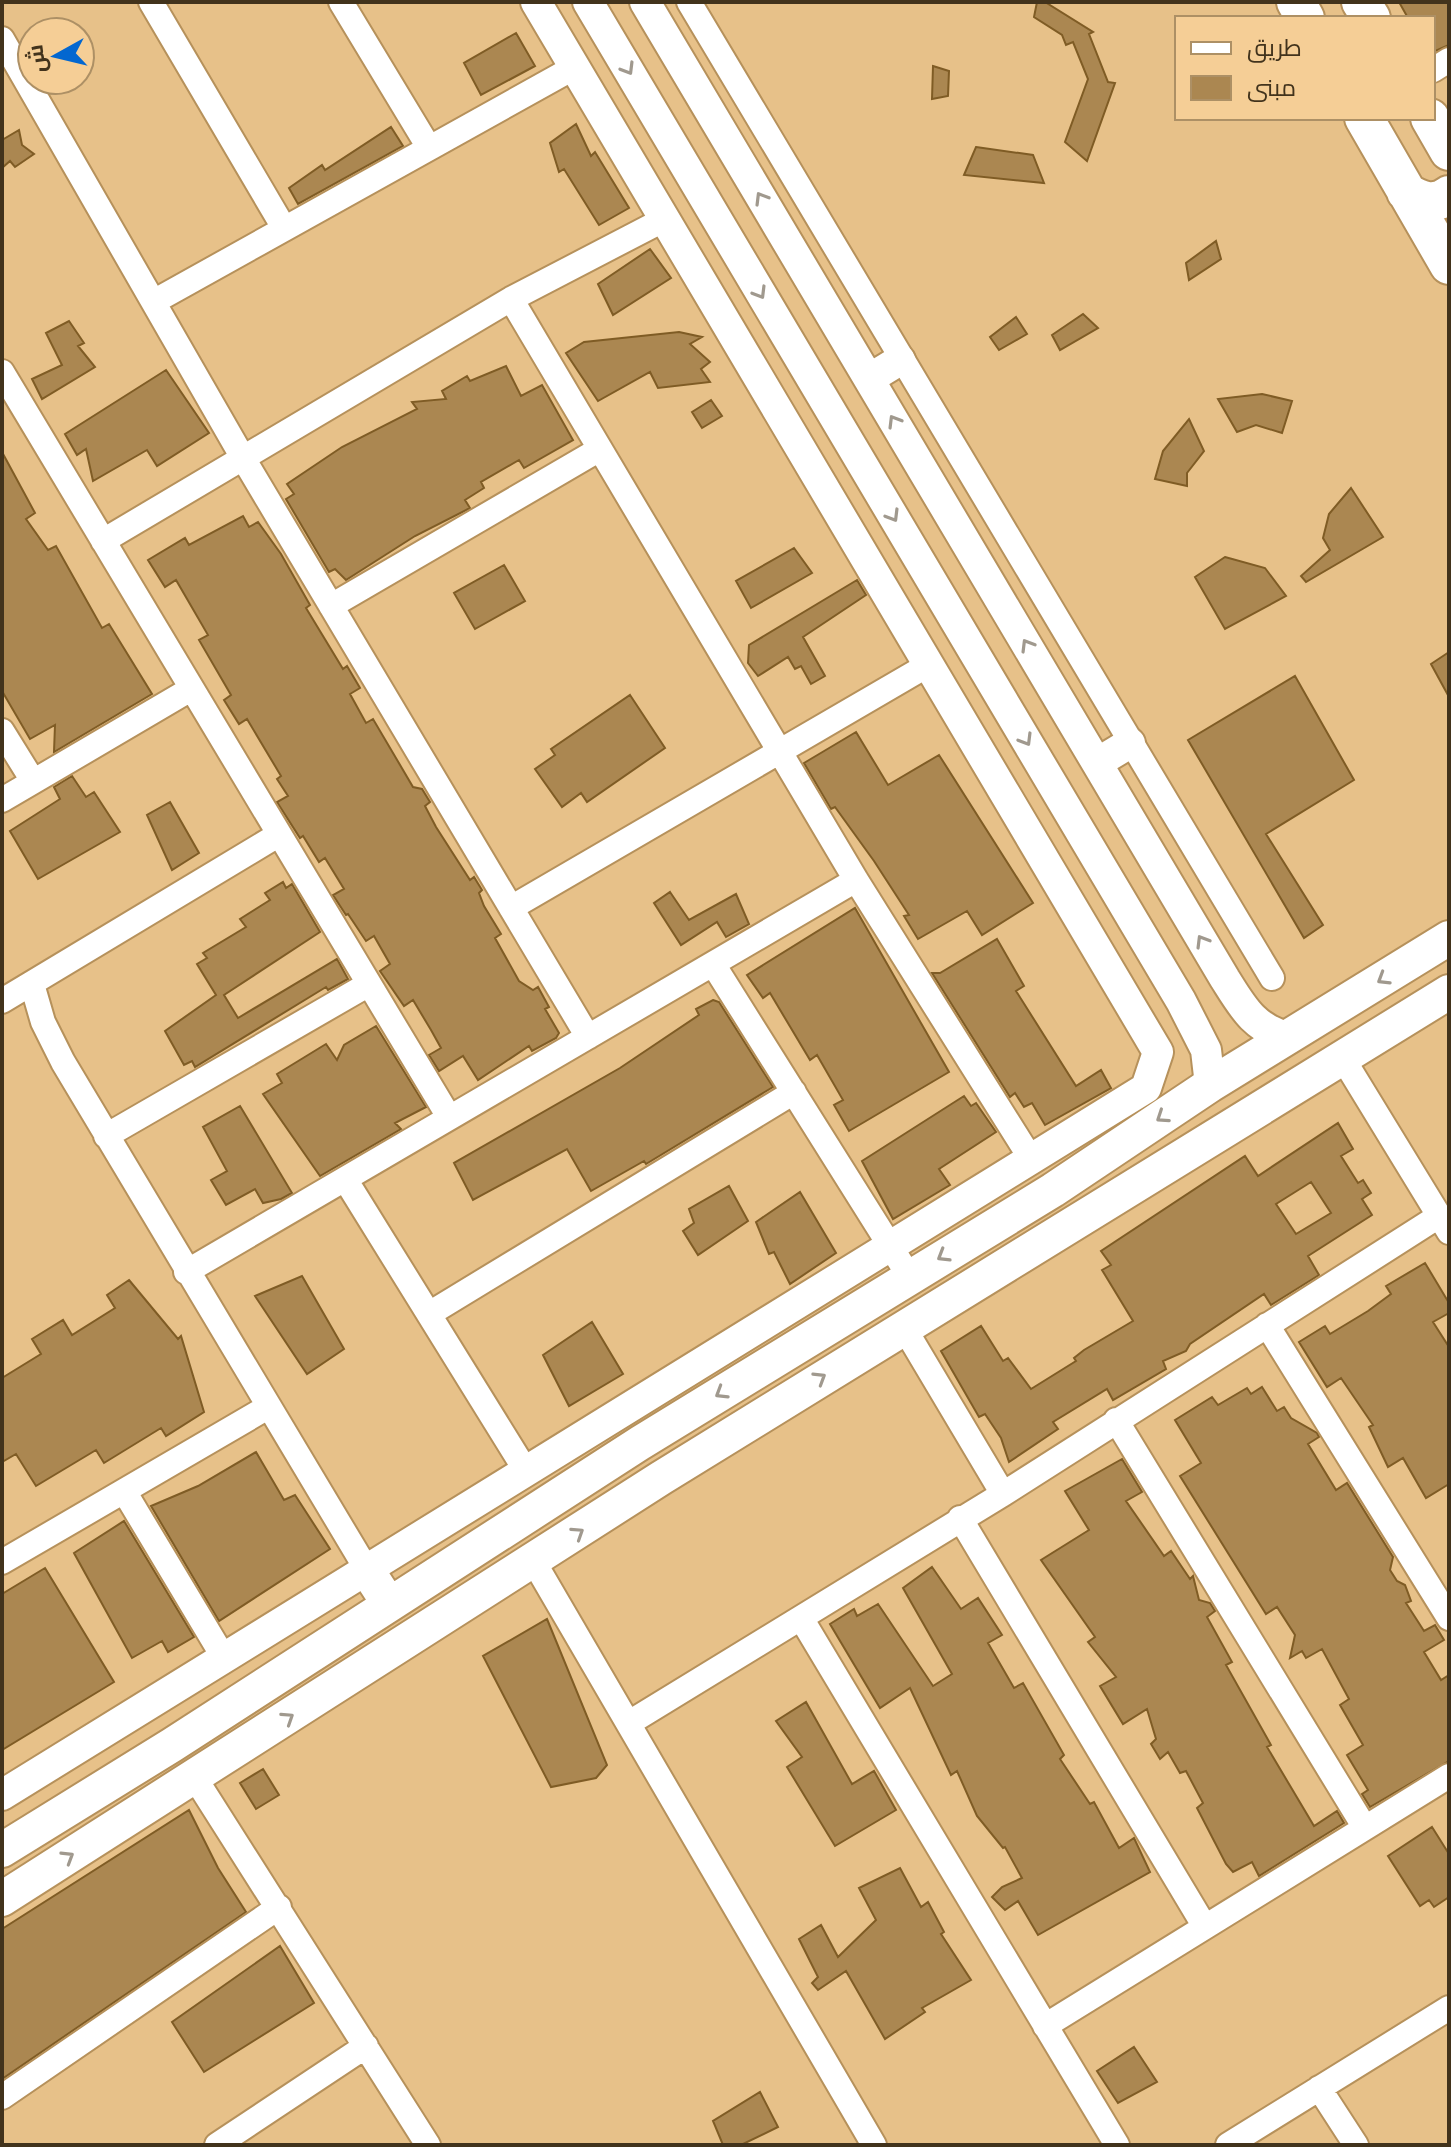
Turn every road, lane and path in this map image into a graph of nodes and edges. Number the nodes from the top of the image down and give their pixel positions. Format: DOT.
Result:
graph roads {
  1 [pos="151,2"];
  2 [pos="341,2"];
  3 [pos="536,2"];
  4 [pos="588,2"];
  5 [pos="689,2"];
  6 [pos="637,3"];
  7 [pos="604,29"];
  8 [pos="2,39"];
  9 [pos="575,67"];
  10 [pos="11,74"];
  11 [pos="1365,120"];
  12 [pos="1431,120"];
  13 [pos="428,146"];
  14 [pos="1449,151"];
  15 [pos="1406,192"];
  16 [pos="1449,195"];
  17 [pos="665,219"];
  18 [pos="284,228"];
  19 [pos="1449,265"];
  20 [pos="511,299"];
  21 [pos="155,301"];
  22 [pos="900,360"];
  23 [pos="2,372"];
  24 [pos="869,379"];
  25 [pos="600,449"];
  26 [pos="243,458"];
  27 [pos="861,463"];
  28 [pos="822,485"];
  29 [pos="103,541"];
  30 [pos="331,606"];
  31 [pos="928,665"];
  32 [pos="191,689"];
  33 [pos="2,731"];
  34 [pos="1130,743"];
  35 [pos="779,750"];
  36 [pos="1097,763"];
  37 [pos="33,781"];
  38 [pos="1055,789"];
  39 [pos="2,800"];
  40 [pos="1016,812"];
  41 [pos="278,835"];
  42 [pos="856,880"];
  43 [pos="511,908"];
  44 [pos="1449,938"];
  45 [pos="713,964"];
  46 [pos="1272,978"];
  47 [pos="1225,979"];
  48 [pos="32,984"];
  49 [pos="369,984"];
  50 [pos="1449,992"];
  51 [pos="2,1001"];
  52 [pos="1181,1001"];
  53 [pos="588,1037"];
  54 [pos="1288,1037"];
  55 [pos="1342,1057"];
  56 [pos="1210,1085"];
  57 [pos="794,1092"];
  58 [pos="449,1117"];
  59 [pos="106,1136"];
  60 [pos="1031,1159"];
  61 [pos="345,1179"];
  62 [pos="1444,1224"];
  63 [pos="889,1247"];
  64 [pos="186,1272"];
  65 [pos="909,1276"];
  66 [pos="429,1314"];
  67 [pos="1267,1325"];
  68 [pos="903,1326"];
  69 [pos="268,1407"];
  70 [pos="1116,1420"];
  71 [pos="640,1443"];
  72 [pos="526,1471"];
  73 [pos="661,1478"];
  74 [pos="124,1491"];
  75 [pos="1003,1494"];
  76 [pos="960,1518"];
  77 [pos="2,1562"];
  78 [pos="534,1562"];
  79 [pos="367,1570"];
  80 [pos="389,1604"];
  81 [pos="801,1618"];
  82 [pos="1449,1618"];
  83 [pos="224,1658"];
  84 [pos="629,1723"];
  85 [pos="1449,1776"];
  86 [pos="195,1778"];
  87 [pos="2,1795"];
  88 [pos="1365,1828"];
  89 [pos="2,1850"];
  90 [pos="2,1899"];
  91 [pos="279,1907"];
  92 [pos="1205,1927"];
  93 [pos="1449,2008"];
  94 [pos="1045,2026"];
  95 [pos="366,2046"];
  96 [pos="1319,2088"];
  97 [pos="2,2097"];
  98 [pos="217,2145"];
  99 [pos="428,2145"];
  100 [pos="874,2145"];
  101 [pos="1117,2145"];
  102 [pos="1228,2145"];
  103 [pos="1356,2145"];
  1 -- 18 [label="street"];
  2 -- 13 [label="street"];
  3 -- 9 [label="street"];
  4 -- 7 [label="street"];
  5 -- 22 [label="street"];
  6 -- 7 [label="street"];
  24 -- 6 [label="street, one-way"];
  7 -- 27 [label="street, one-way"];
  8 -- 10 [label="street"];
  9 -- 13 [label="street"];
  9 -- 17 [label="street"];
  10 -- 21 [label="street"];
  11 -- 15 [label="main road"];
  12 -- 14 [label="main road"];
  13 -- 18 [label="street"];
  15 -- 16 [label="main road"];
  15 -- 19 [label="main road"];
  17 -- 20 [label="street"];
  17 -- 28 [label="street"];
  18 -- 21 [label="street"];
  20 -- 25 [label="street"];
  20 -- 26 [label="street"];
  21 -- 26 [label="street"];
  22 -- 24 [label="street"];
  22 -- 34 [label="street"];
  23 -- 29 [label="street"];
  36 -- 24 [label="street, one-way"];
  25 -- 30 [label="street"];
  25 -- 35 [label="street"];
  26 -- 29 [label="street"];
  26 -- 30 [label="street"];
  27 -- 28 [label="street"];
  27 -- 38 [label="street, one-way"];
  28 -- 31 [label="street"];
  29 -- 32 [label="street"];
  30 -- 43 [label="street"];
  31 -- 35 [label="street"];
  31 -- 40 [label="street"];
  32 -- 37 [label="street"];
  32 -- 41 [label="street"];
  33 -- 37 [label="street"];
  34 -- 36 [label="street"];
  34 -- 46 [label="street"];
  35 -- 42 [label="street"];
  35 -- 43 [label="street"];
  47 -- 36 [label="street, one-way"];
  37 -- 39 [label="street"];
  38 -- 40 [label="street"];
  38 -- 52 [label="street"];
  40 -- 60 [label="street"];
  41 -- 48 [label="street"];
  41 -- 49 [label="street"];
  42 -- 45 [label="street"];
  42 -- 60 [label="street"];
  43 -- 53 [label="street"];
  44 -- 54 [label="main road, one-way"];
  45 -- 53 [label="street"];
  45 -- 57 [label="street"];
  47 -- 52 [label="street"];
  47 -- 54 [label="street"];
  48 -- 51 [label="street"];
  48 -- 59 [label="street"];
  49 -- 58 [label="street"];
  49 -- 59 [label="street"];
  50 -- 55 [label="main road"];
  52 -- 56 [label="street"];
  53 -- 58 [label="street"];
  54 -- 56 [label="main road"];
  55 -- 62 [label="street"];
  55 -- 68 [label="main road"];
  56 -- 65 [label="main road, one-way"];
  57 -- 63 [label="street"];
  57 -- 66 [label="street"];
  58 -- 61 [label="street"];
  59 -- 64 [label="street"];
  60 -- 63 [label="street"];
  61 -- 64 [label="street"];
  61 -- 66 [label="street"];
  62 -- 67 [label="street"];
  63 -- 65 [label="street"];
  63 -- 72 [label="street"];
  64 -- 69 [label="street"];
  65 -- 71 [label="main road, one-way"];
  66 -- 72 [label="street"];
  67 -- 70 [label="street"];
  67 -- 82 [label="street"];
  73 -- 68 [label="main road, one-way"];
  68 -- 75 [label="street"];
  69 -- 74 [label="street"];
  69 -- 79 [label="street"];
  70 -- 75 [label="street"];
  70 -- 88 [label="street"];
  71 -- 73 [label="main road"];
  71 -- 80 [label="main road"];
  72 -- 79 [label="street"];
  78 -- 73 [label="main road, one-way"];
  74 -- 77 [label="street"];
  74 -- 83 [label="street"];
  75 -- 76 [label="street"];
  76 -- 81 [label="street"];
  76 -- 92 [label="street"];
  78 -- 84 [label="street"];
  86 -- 78 [label="main road, one-way"];
  79 -- 80 [label="main road"];
  79 -- 83 [label="street"];
  80 -- 89 [label="main road"];
  81 -- 84 [label="street"];
  81 -- 94 [label="street"];
  83 -- 87 [label="street"];
  84 -- 100 [label="street"];
  85 -- 88 [label="street"];
  90 -- 86 [label="main road, one-way"];
  86 -- 91 [label="street"];
  88 -- 92 [label="street"];
  91 -- 95 [label="street"];
  91 -- 97 [label="street"];
  92 -- 94 [label="street"];
  93 -- 96 [label="street"];
  94 -- 101 [label="street"];
  95 -- 98 [label="street"];
  95 -- 99 [label="street"];
  96 -- 102 [label="street"];
  96 -- 103 [label="street"];
}
